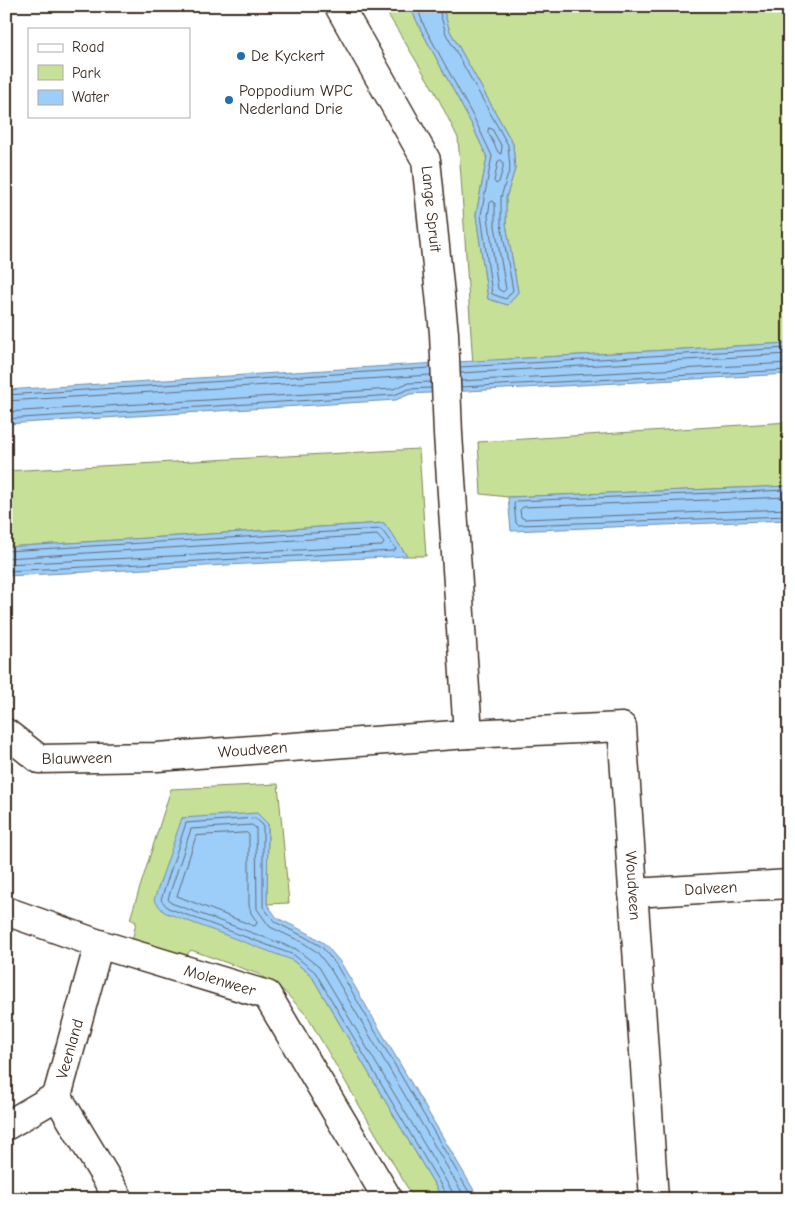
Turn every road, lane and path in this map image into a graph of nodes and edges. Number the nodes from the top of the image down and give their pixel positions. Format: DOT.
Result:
graph roads {
  1 [pos="339,6"];
  2 [pos="6,733"];
  3 [pos="468,734"];
  4 [pos="157,756"];
  5 [pos="789,884"];
  6 [pos="633,893"];
  7 [pos="6,911"];
  8 [pos="99,944"];
  9 [pos="57,1096"];
  10 [pos="6,1126"];
  11 [pos="119,1199"];
  12 [pos="388,1199"];
  13 [pos="654,1199"];
  1 -- 3 [label="street, Lange Spruit"];
  2 -- 4 [label="street, Blauwveen"];
  3 -- 4 [label="street, Woudveen"];
  3 -- 6 [label="street, Woudveen"];
  5 -- 6 [label="street, Dalveen"];
  6 -- 13 [label="street, Woudveen"];
  7 -- 8 [label="street, Molenweer"];
  8 -- 9 [label="street, Veenland"];
  8 -- 12 [label="street, Molenweer"];
  9 -- 10 [label="street"];
  9 -- 11 [label="street, Veenland"];
}
